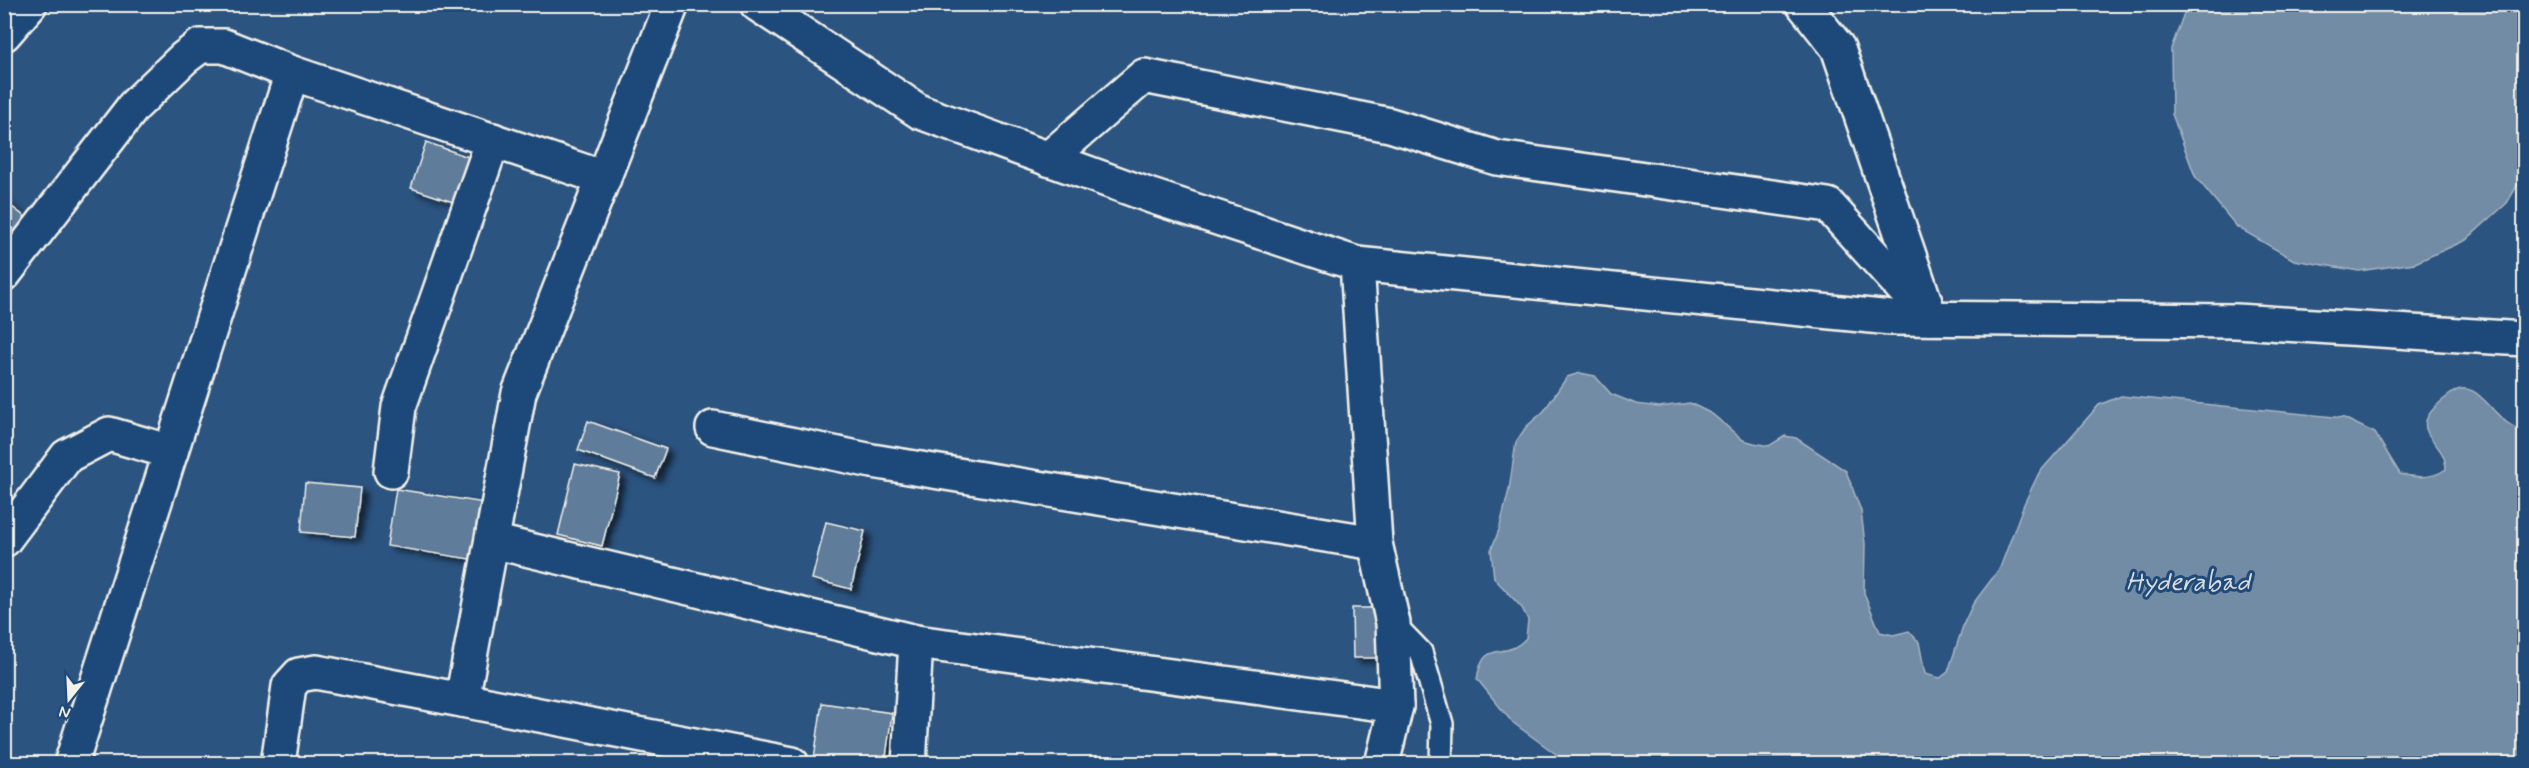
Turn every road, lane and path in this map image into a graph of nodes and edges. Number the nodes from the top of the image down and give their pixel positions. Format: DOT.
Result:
graph roads {
  1 [pos="30,4"];
  2 [pos="672,4"];
  3 [pos="757,4"];
  4 [pos="1803,4"];
  5 [pos="4,34"];
  6 [pos="292,73"];
  7 [pos="493,140"];
  8 [pos="1048,159"];
  9 [pos="604,178"];
  10 [pos="1357,264"];
  11 [pos="4,274"];
  12 [pos="1930,318"];
  13 [pos="2524,339"];
  14 [pos="713,428"];
  15 [pos="171,452"];
  16 [pos="391,471"];
  17 [pos="4,540"];
  18 [pos="492,541"];
  19 [pos="1375,543"];
  20 [pos="1393,623"];
  21 [pos="916,642"];
  22 [pos="462,700"];
  23 [pos="1396,705"];
  24 [pos="71,764"];
  25 [pos="278,764"];
  26 [pos="792,764"];
  27 [pos="909,764"];
  28 [pos="1382,764"];
  29 [pos="1441,764"];
  1 -- 5 [label="street"];
  2 -- 9 [label="street"];
  3 -- 8 [label="street"];
  4 -- 12 [label="street"];
  6 -- 7 [label="street"];
  6 -- 11 [label="street"];
  6 -- 15 [label="street"];
  7 -- 9 [label="street"];
  7 -- 16 [label="street"];
  8 -- 10 [label="street"];
  8 -- 12 [label="street"];
  9 -- 18 [label="street"];
  10 -- 12 [label="street"];
  10 -- 19 [label="street"];
  12 -- 13 [label="street"];
  14 -- 19 [label="street"];
  15 -- 17 [label="street"];
  15 -- 24 [label="street"];
  18 -- 21 [label="street"];
  18 -- 22 [label="street"];
  19 -- 20 [label="street"];
  20 -- 23 [label="street"];
  20 -- 29 [label="lane"];
  21 -- 23 [label="street"];
  21 -- 27 [label="street"];
  22 -- 25 [label="street"];
  22 -- 26 [label="street"];
  23 -- 28 [label="street"];
}
